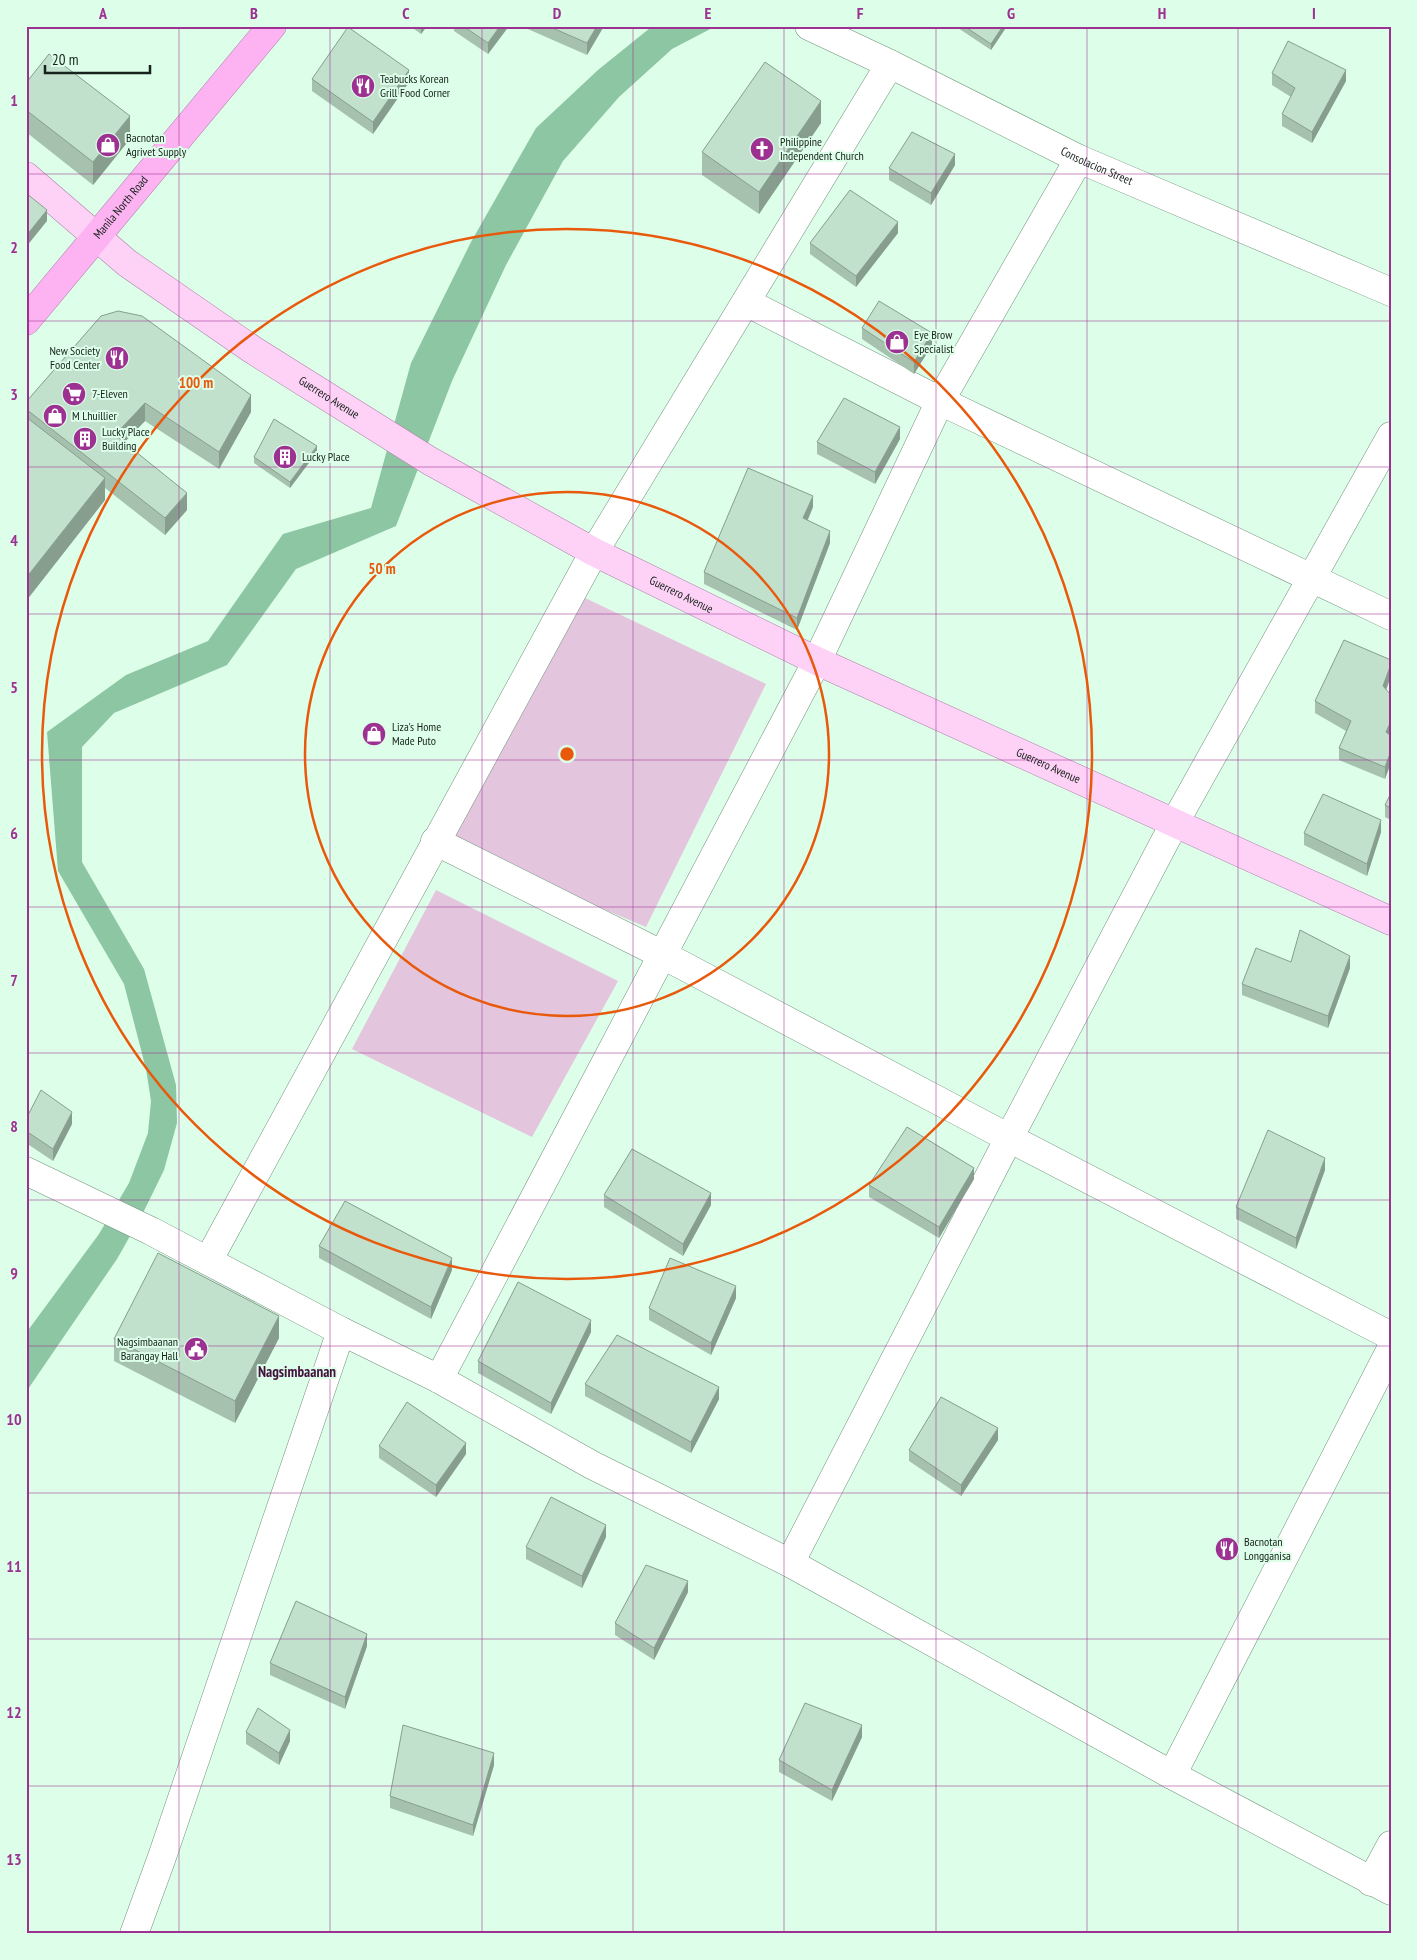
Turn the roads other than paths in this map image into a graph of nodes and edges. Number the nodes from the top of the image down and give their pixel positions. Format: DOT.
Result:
graph roads {
  1 [pos="272,26"];
  2 [pos="809,26"];
  3 [pos="890,64"];
  4 [pos="1079,160"];
  5 [pos="26,176"];
  6 [pos="96,237"];
  7 [pos="1391,292"];
  8 [pos="746,302"];
  9 [pos="26,322"];
  10 [pos="940,401"];
  11 [pos="1391,436"];
  12 [pos="594,552"];
  13 [pos="1310,579"];
  14 [pos="1391,616"];
  15 [pos="817,662"];
  16 [pos="1174,824"];
  17 [pos="436,841"];
  18 [pos="1391,921"];
  19 [pos="663,955"];
  20 [pos="1009,1138"];
  21 [pos="26,1172"];
  22 [pos="208,1261"];
  23 [pos="341,1331"];
  24 [pos="1391,1336"];
  25 [pos="1391,1349"];
  26 [pos="439,1380"];
  27 [pos="790,1563"];
  28 [pos="1172,1775"];
  29 [pos="1391,1845"];
  30 [pos="1381,1887"];
  31 [pos="134,1934"];
  1 -- 6 [label="highway, Manila North Road"];
  2 -- 3 [label="street, Consolacion Street"];
  3 -- 4 [label="street, Consolacion Street"];
  3 -- 8 [label="street"];
  4 -- 7 [label="street, Consolacion Street"];
  4 -- 10 [label="street"];
  5 -- 6 [label="main road, Guerrero Avenue"];
  6 -- 9 [label="highway, Manila North Road"];
  6 -- 12 [label="main road, Guerrero Avenue"];
  8 -- 10 [label="street"];
  8 -- 12 [label="street"];
  10 -- 13 [label="street"];
  10 -- 15 [label="street"];
  11 -- 13 [label="street"];
  12 -- 15 [label="main road, Guerrero Avenue"];
  12 -- 17 [label="street"];
  13 -- 14 [label="street"];
  13 -- 16 [label="street"];
  15 -- 16 [label="main road, Guerrero Avenue"];
  15 -- 19 [label="street"];
  16 -- 18 [label="main road, Guerrero Avenue"];
  16 -- 20 [label="street"];
  17 -- 19 [label="street"];
  17 -- 22 [label="street"];
  19 -- 20 [label="street"];
  19 -- 26 [label="street"];
  20 -- 24 [label="street"];
  20 -- 27 [label="street"];
  21 -- 22 [label="street"];
  22 -- 23 [label="street"];
  23 -- 26 [label="street"];
  23 -- 31 [label="street"];
  25 -- 28 [label="street"];
  26 -- 27 [label="street"];
  27 -- 28 [label="street"];
  28 -- 30 [label="street"];
  29 -- 30 [label="street"];
}
